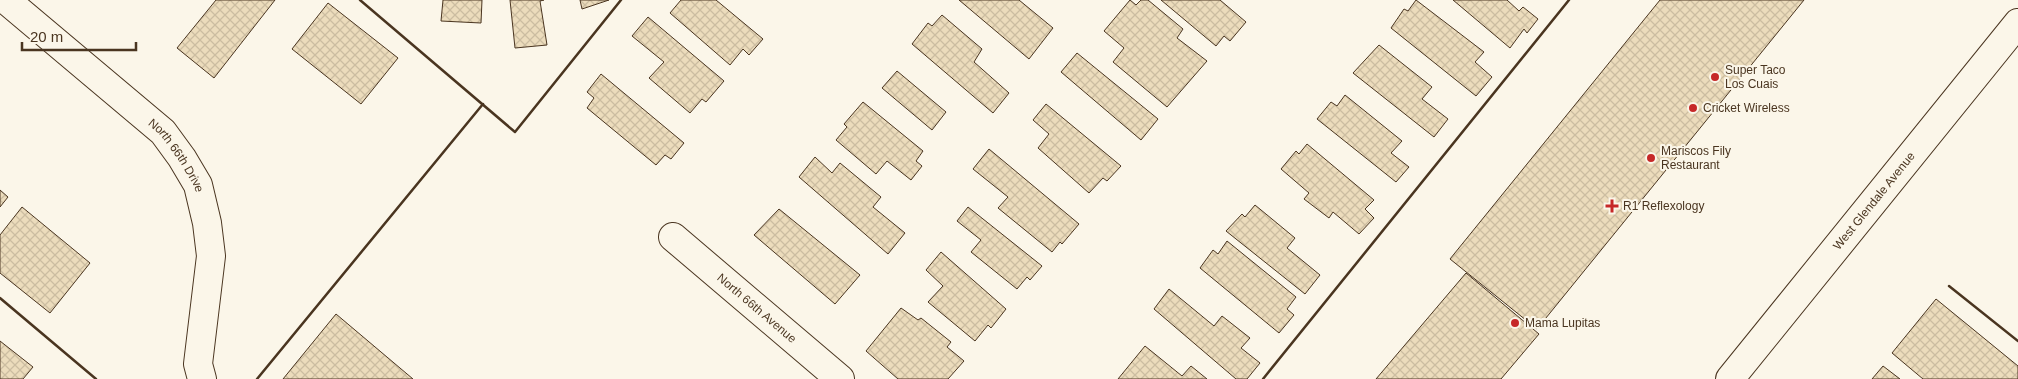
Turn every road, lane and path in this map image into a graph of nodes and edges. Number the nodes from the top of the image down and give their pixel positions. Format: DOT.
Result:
graph roads {
  1 [pos="6,0"];
  2 [pos="2018,23"];
  3 [pos="673,237"];
  4 [pos="202,379"];
  5 [pos="840,379"];
  6 [pos="1730,379"];
  1 -- 4 [label="street, North 66th Drive"];
  2 -- 6 [label="street, West Glendale Avenue"];
  3 -- 5 [label="street, North 66th Avenue"];
}
